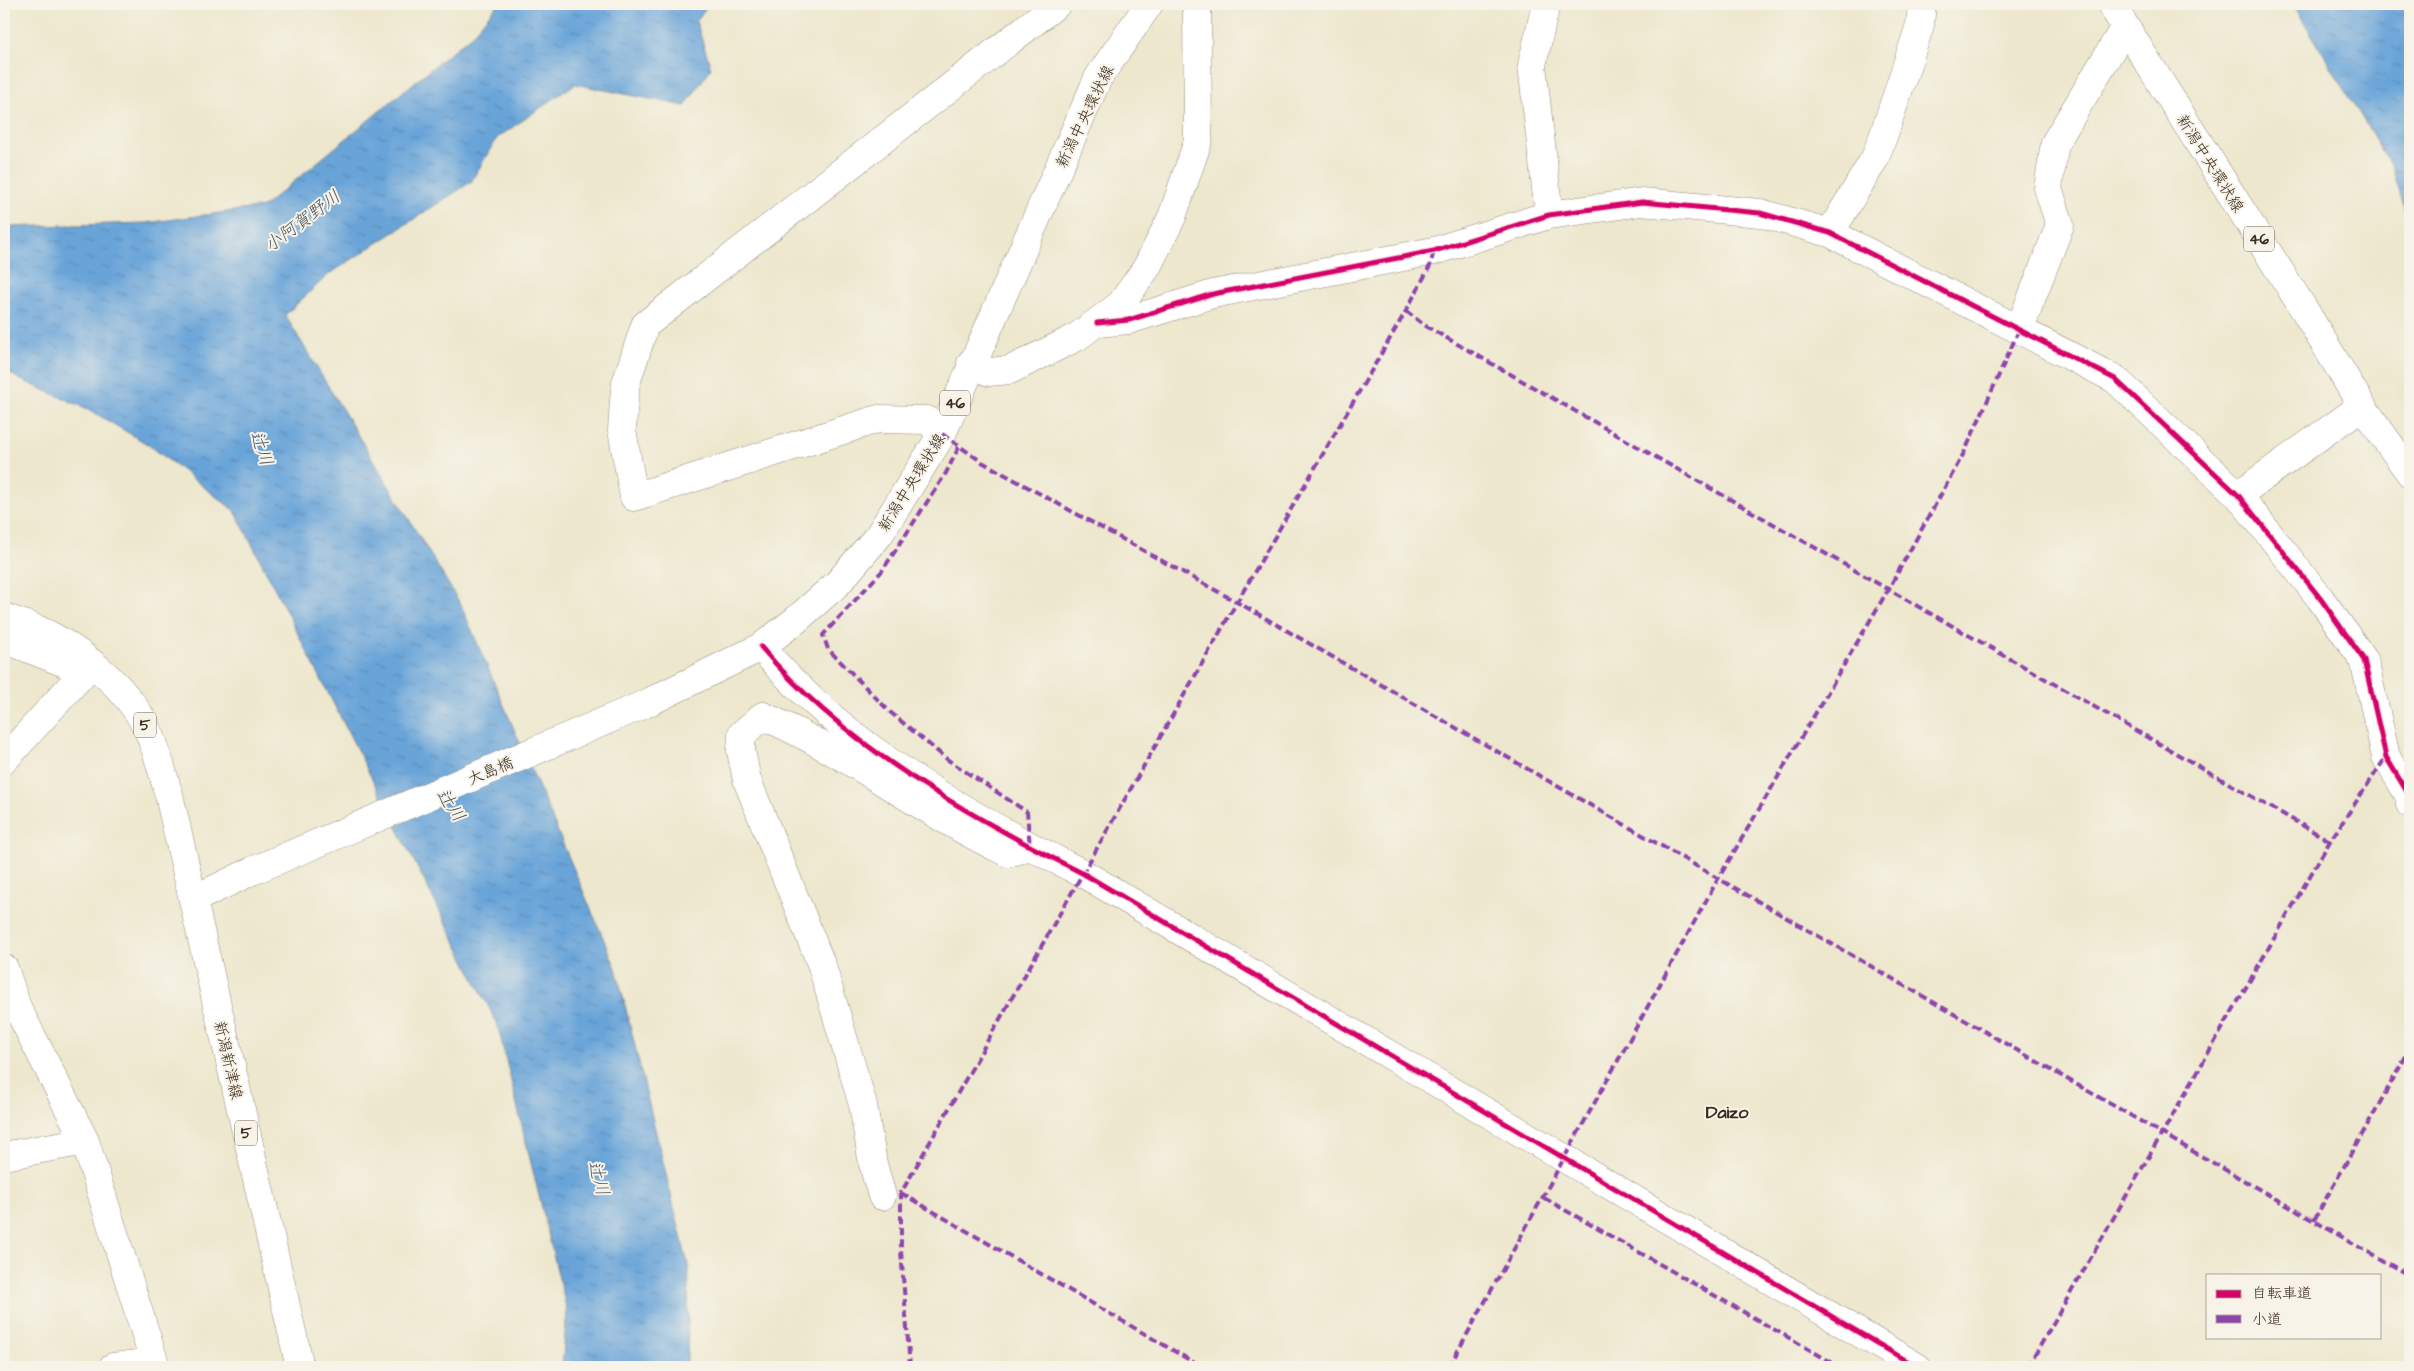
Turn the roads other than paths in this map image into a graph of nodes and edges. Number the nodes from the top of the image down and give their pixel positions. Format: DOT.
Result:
graph roads {
  1 [pos="1057,4"];
  2 [pos="1149,4"];
  3 [pos="1197,4"];
  4 [pos="1546,4"];
  5 [pos="1922,4"];
  6 [pos="2111,4"];
  7 [pos="2125,26"];
  8 [pos="1549,215"];
  9 [pos="1830,233"];
  10 [pos="1097,323"];
  11 [pos="2020,330"];
  12 [pos="971,364"];
  13 [pos="2362,406"];
  14 [pos="942,434"];
  15 [pos="2410,473"];
  16 [pos="2238,495"];
  17 [pos="4,617"];
  18 [pos="4,639"];
  19 [pos="761,647"];
  20 [pos="84,664"];
  21 [pos="645,704"];
  22 [pos="4,760"];
  23 [pos="2410,804"];
  24 [pos="1030,846"];
  25 [pos="194,899"];
  26 [pos="4,970"];
  27 [pos="84,1141"];
  28 [pos="4,1156"];
  29 [pos="882,1196"];
  30 [pos="155,1364"];
  31 [pos="113,1367"];
  32 [pos="300,1367"];
  33 [pos="1916,1367"];
  1 -- 14 [label="street"];
  2 -- 12 [label="street, 新潟中央環状線 / 46"];
  3 -- 10 [label="street"];
  4 -- 8 [label="street"];
  5 -- 9 [label="street"];
  6 -- 7 [label="street, 新潟中央環状線 / 46"];
  7 -- 11 [label="street"];
  7 -- 13 [label="street, 新潟中央環状線 / 46"];
  8 -- 9 [label="street"];
  8 -- 10 [label="street"];
  9 -- 11 [label="street"];
  10 -- 12 [label="street"];
  11 -- 16 [label="street"];
  12 -- 14 [label="street, 新潟中央環状線 / 46"];
  13 -- 15 [label="street, 新潟中央環状線 / 46"];
  13 -- 16 [label="street"];
  14 -- 19 [label="street, 新潟中央環状線 / 46"];
  16 -- 23 [label="street"];
  17 -- 20 [label="street, 5"];
  18 -- 20 [label="street"];
  19 -- 21 [label="street, 新潟中央環状線 / 46"];
  19 -- 24 [label="street"];
  20 -- 22 [label="street"];
  20 -- 25 [label="street, 5"];
  21 -- 25 [label="street, 大島橋 / 46"];
  24 -- 29 [label="street"];
  24 -- 33 [label="street"];
  25 -- 32 [label="street, 新潟新津線 / 5"];
  26 -- 27 [label="street"];
  27 -- 28 [label="street"];
  27 -- 30 [label="street"];
  30 -- 31 [label="street"];
}
